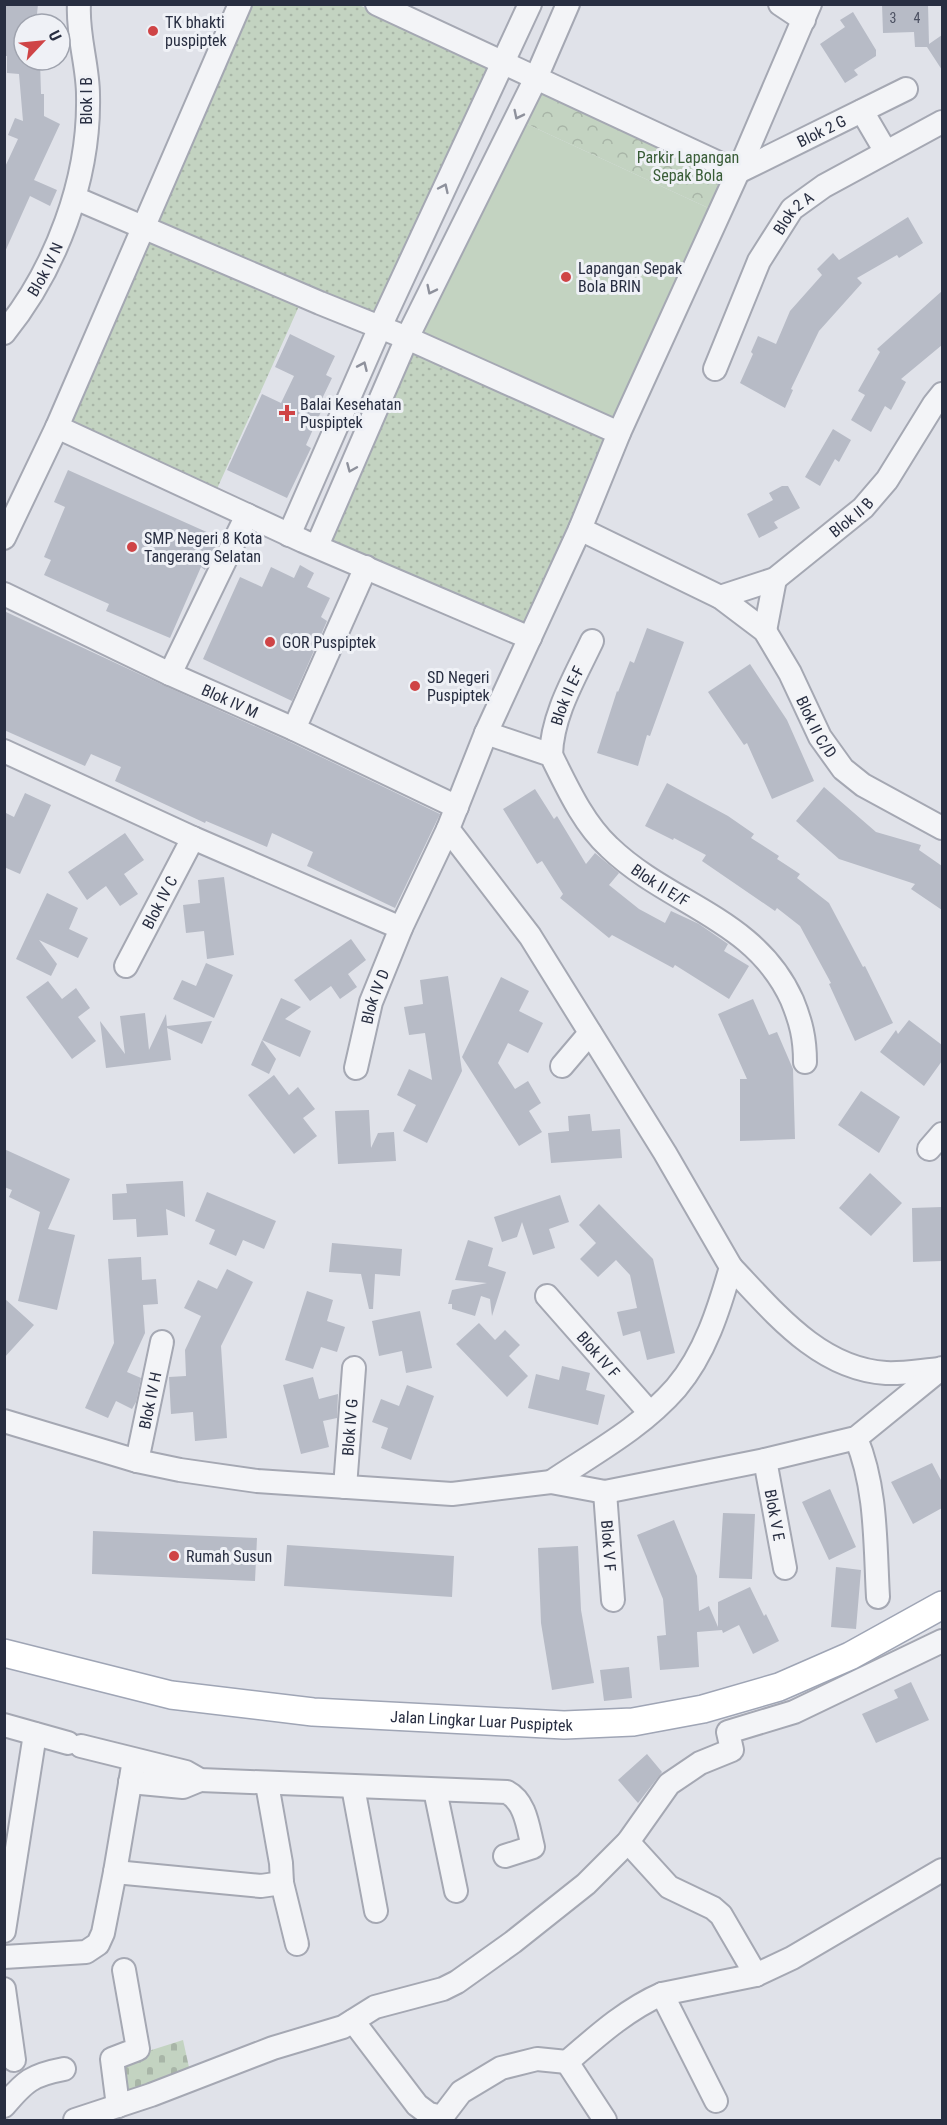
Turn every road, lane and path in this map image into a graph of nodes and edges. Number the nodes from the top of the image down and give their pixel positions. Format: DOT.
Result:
graph roads {
  1 [pos="79,4"];
  2 [pos="240,4"];
  3 [pos="377,4"];
  4 [pos="530,4"];
  5 [pos="568,4"];
  6 [pos="780,4"];
  7 [pos="807,12"];
  8 [pos="503,63"];
  9 [pos="536,78"];
  10 [pos="906,89"];
  11 [pos="862,111"];
  12 [pos="942,122"];
  13 [pos="886,152"];
  14 [pos="738,172"];
  15 [pos="75,198"];
  16 [pos="143,227"];
  17 [pos="380,327"];
  18 [pos="4,333"];
  19 [pos="407,338"];
  20 [pos="715,369"];
  21 [pos="942,394"];
  22 [pos="57,427"];
  23 [pos="619,433"];
  24 [pos="246,515"];
  25 [pos="580,529"];
  26 [pos="289,535"];
  27 [pos="4,538"];
  28 [pos="317,546"];
  29 [pos="366,567"];
  30 [pos="775,579"];
  31 [pos="4,594"];
  32 [pos="720,597"];
  33 [pos="765,632"];
  34 [pos="530,638"];
  35 [pos="592,641"];
  36 [pos="170,674"];
  37 [pos="294,729"];
  38 [pos="486,733"];
  39 [pos="4,751"];
  40 [pos="551,755"];
  41 [pos="457,807"];
  42 [pos="942,828"];
  43 [pos="448,829"];
  44 [pos="193,838"];
  45 [pos="401,928"];
  46 [pos="126,966"];
  47 [pos="590,1033"];
  48 [pos="805,1062"];
  49 [pos="562,1066"];
  50 [pos="356,1068"];
  51 [pos="731,1267"];
  52 [pos="547,1296"];
  53 [pos="162,1342"];
  54 [pos="354,1368"];
  55 [pos="942,1368"];
  56 [pos="650,1413"];
  57 [pos="4,1422"];
  58 [pos="856,1438"];
  59 [pos="765,1460"];
  60 [pos="137,1461"];
  61 [pos="551,1482"];
  62 [pos="345,1487"];
  63 [pos="605,1492"];
  64 [pos="785,1568"];
  65 [pos="878,1598"];
  66 [pos="613,1600"];
  67 [pos="940,1612"];
  68 [pos="942,1641"];
  69 [pos="4,1653"];
  70 [pos="4,1725"];
  71 [pos="35,1734"];
  72 [pos="132,1771"];
  73 [pos="267,1784"];
  74 [pos="353,1787"];
  75 [pos="435,1790"];
  76 [pos="628,1842"];
  77 [pos="505,1856"];
  78 [pos="942,1870"];
  79 [pos="115,1872"];
  80 [pos="282,1883"];
  81 [pos="456,1891"];
  82 [pos="376,1911"];
  83 [pos="4,1931"];
  84 [pos="297,1944"];
  85 [pos="4,1957"];
  86 [pos="124,1970"];
  87 [pos="756,1975"];
  88 [pos="4,1989"];
  89 [pos="662,1994"];
  90 [pos="353,2021"];
  91 [pos="14,2060"];
  92 [pos="567,2062"];
  93 [pos="64,2069"];
  94 [pos="716,2101"];
  95 [pos="4,2106"];
  96 [pos="118,2106"];
  97 [pos="440,2119"];
  98 [pos="75,2121"];
  99 [pos="605,2121"];
  1 -- 15 [label="street, Blok I B"];
  2 -- 16 [label="street"];
  3 -- 8 [label="street"];
  4 -- 8 [label="street"];
  5 -- 9 [label="street"];
  6 -- 7 [label="street"];
  7 -- 14 [label="street, Blok IV D"];
  8 -- 9 [label="street"];
  17 -- 8 [label="street, one-way"];
  9 -- 14 [label="street"];
  9 -- 19 [label="street, one-way"];
  10 -- 11 [label="street, Blok 2 G"];
  11 -- 13 [label="street"];
  11 -- 14 [label="street, Blok 2 G"];
  12 -- 13 [label="street, Blok 2 A"];
  13 -- 20 [label="street, Blok 2 A"];
  14 -- 23 [label="street, Blok IV D"];
  15 -- 16 [label="street"];
  15 -- 18 [label="street, Blok IV N"];
  16 -- 17 [label="street"];
  16 -- 22 [label="street"];
  17 -- 19 [label="street"];
  26 -- 17 [label="street, one-way"];
  19 -- 23 [label="street"];
  19 -- 28 [label="street, one-way"];
  21 -- 30 [label="street, Blok II B"];
  22 -- 24 [label="street"];
  22 -- 27 [label="street"];
  23 -- 25 [label="street, Blok IV D"];
  24 -- 26 [label="street"];
  24 -- 36 [label="street"];
  25 -- 32 [label="street, Blok II C/D"];
  25 -- 34 [label="street, Blok IV D"];
  26 -- 28 [label="street"];
  28 -- 29 [label="street"];
  29 -- 34 [label="street"];
  29 -- 37 [label="street"];
  30 -- 32 [label="street, Blok II B"];
  30 -- 33 [label="street"];
  31 -- 36 [label="street, Blok IV M"];
  32 -- 33 [label="street, Blok II C/D"];
  33 -- 42 [label="street, Blok II C/D"];
  34 -- 38 [label="street, Blok IV D"];
  35 -- 40 [label="street, Blok II E-F"];
  36 -- 37 [label="street, Blok IV M"];
  37 -- 41 [label="street, Blok IV M"];
  38 -- 40 [label="street"];
  38 -- 41 [label="street, Blok IV D"];
  39 -- 44 [label="street"];
  40 -- 48 [label="street, Blok II E/F"];
  41 -- 43 [label="street, Blok IV D"];
  43 -- 45 [label="street, Blok IV D"];
  43 -- 47 [label="street"];
  44 -- 45 [label="street"];
  44 -- 46 [label="street, Blok IV C"];
  45 -- 50 [label="street, Blok IV D"];
  47 -- 49 [label="street"];
  47 -- 51 [label="street"];
  51 -- 55 [label="street"];
  51 -- 56 [label="street"];
  52 -- 56 [label="street, Blok IV F"];
  53 -- 60 [label="street, Blok IV H"];
  54 -- 62 [label="street, Blok IV G"];
  55 -- 58 [label="street"];
  56 -- 61 [label="street"];
  57 -- 60 [label="street"];
  58 -- 59 [label="street"];
  58 -- 65 [label="street"];
  59 -- 63 [label="street"];
  59 -- 64 [label="street, Blok V E"];
  60 -- 62 [label="street"];
  61 -- 62 [label="street"];
  61 -- 63 [label="street"];
  63 -- 66 [label="street, Blok V F"];
  67 -- 69 [label="main road, Jalan Lingkar Luar Puspiptek"];
  68 -- 76 [label="street"];
  70 -- 71 [label="street"];
  71 -- 72 [label="street"];
  71 -- 83 [label="street"];
  72 -- 73 [label="street"];
  72 -- 79 [label="street"];
  73 -- 74 [label="street"];
  73 -- 80 [label="street"];
  74 -- 75 [label="street"];
  74 -- 82 [label="street"];
  75 -- 77 [label="street"];
  75 -- 81 [label="street"];
  76 -- 87 [label="street"];
  76 -- 90 [label="street"];
  78 -- 87 [label="street"];
  79 -- 80 [label="street"];
  79 -- 85 [label="street"];
  80 -- 84 [label="street"];
  86 -- 96 [label="street"];
  87 -- 89 [label="street"];
  88 -- 91 [label="street"];
  89 -- 92 [label="street"];
  89 -- 94 [label="street"];
  90 -- 96 [label="street"];
  90 -- 97 [label="street"];
  92 -- 97 [label="street"];
  92 -- 99 [label="street"];
  93 -- 95 [label="street"];
  96 -- 98 [label="street"];
}
